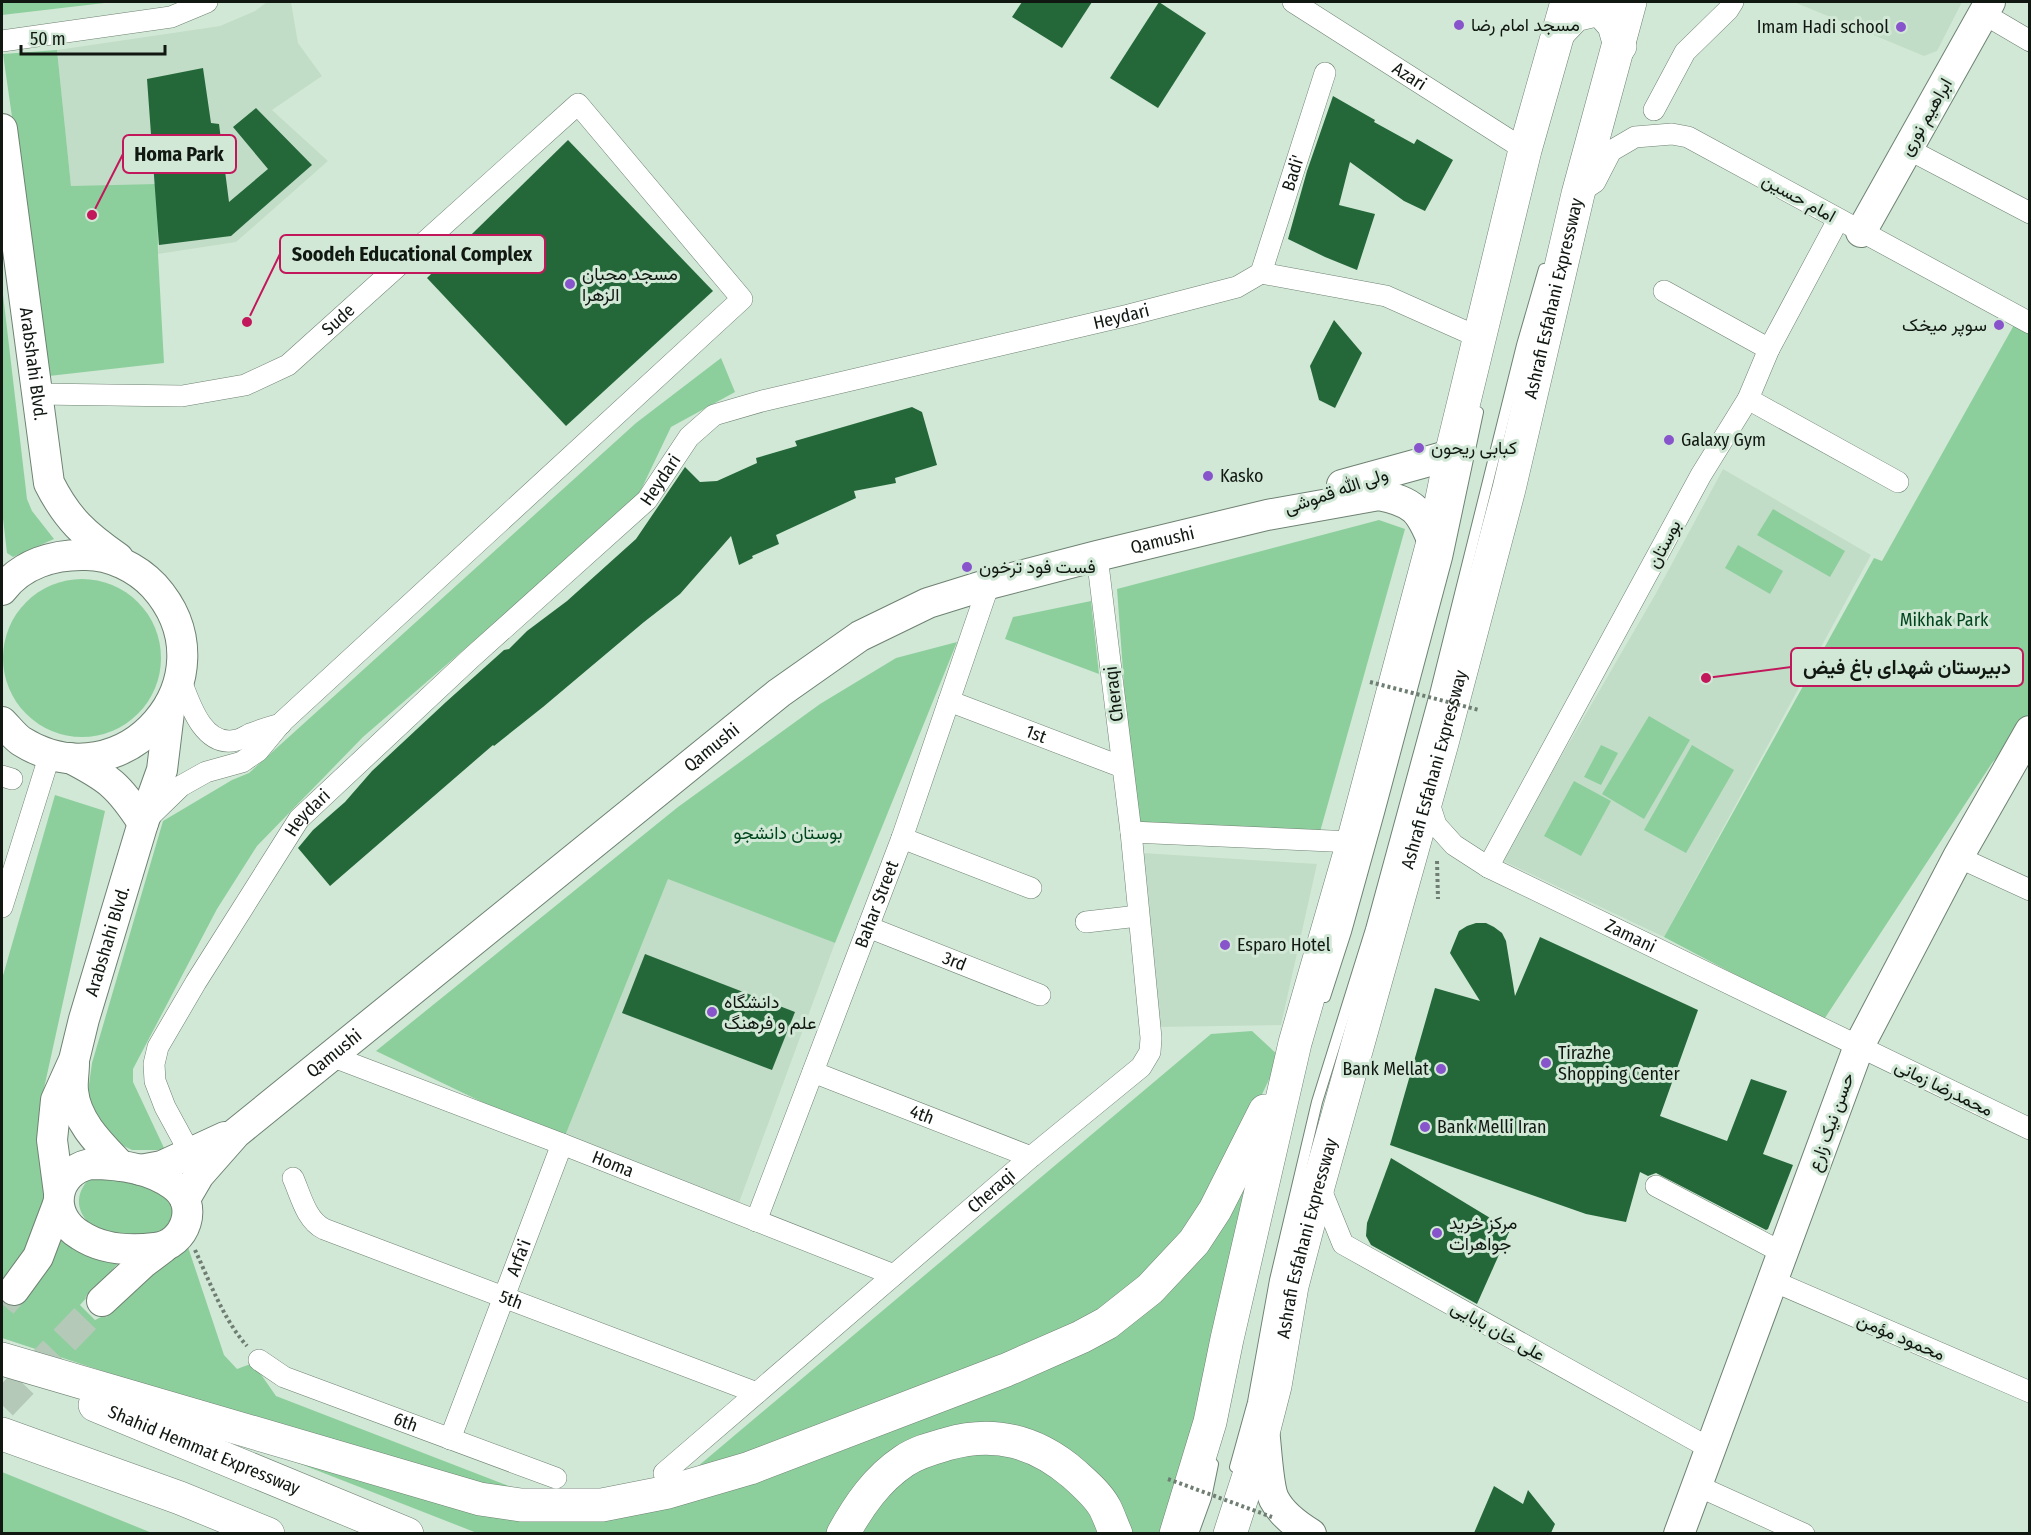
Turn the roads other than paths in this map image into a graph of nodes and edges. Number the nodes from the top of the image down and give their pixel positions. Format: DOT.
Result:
graph roads {
  1 [pos="1293,2"];
  2 [pos="1567,2"];
  3 [pos="1630,2"];
  4 [pos="1734,2"];
  5 [pos="202,3"];
  6 [pos="1987,8"];
  7 [pos="2,29"];
  8 [pos="1558,33"];
  9 [pos="2,41"];
  10 [pos="2030,41"];
  11 [pos="1620,46"];
  12 [pos="1325,74"];
  13 [pos="1654,110"];
  14 [pos="2,129"];
  15 [pos="1908,148"];
  16 [pos="1525,150"];
  17 [pos="1571,197"];
  18 [pos="2030,213"];
  19 [pos="1850,226"];
  20 [pos="1548,256"];
  21 [pos="1509,266"];
  22 [pos="1261,273"];
  23 [pos="1664,291"];
  24 [pos="2030,323"];
  25 [pos="1478,337"];
  26 [pos="1769,349"];
  27 [pos="37,394"];
  28 [pos="1748,399"];
  29 [pos="1479,406"];
  30 [pos="1451,455"];
  31 [pos="1898,482"];
  32 [pos="1267,515"];
  33 [pos="1433,542"];
  34 [pos="1097,556"];
  35 [pos="127,565"];
  36 [pos="989,584"];
  37 [pos="2,590"];
  38 [pos="175,691"];
  39 [pos="950,701"];
  40 [pos="2,722"];
  41 [pos="281,723"];
  42 [pos="2030,731"];
  43 [pos="60,756"];
  44 [pos="1122,767"];
  45 [pos="1428,799"];
  46 [pos="143,823"];
  47 [pos="1131,832"];
  48 [pos="902,838"];
  49 [pos="1353,842"];
  50 [pos="1958,857"];
  51 [pos="1488,867"];
  52 [pos="1031,888"];
  53 [pos="2030,890"];
  54 [pos="2,906"];
  55 [pos="1138,916"];
  56 [pos="1086,922"];
  57 [pos="868,927"];
  58 [pos="1040,995"];
  59 [pos="1320,1012"];
  60 [pos="1295,1043"];
  61 [pos="1859,1046"];
  62 [pos="330,1056"];
  63 [pos="74,1060"];
  64 [pos="813,1072"];
  65 [pos="2030,1129"];
  66 [pos="236,1132"];
  67 [pos="562,1144"];
  68 [pos="190,1153"];
  69 [pos="1031,1157"];
  70 [pos="131,1168"];
  71 [pos="293,1178"];
  72 [pos="1319,1184"];
  73 [pos="1656,1186"];
  74 [pos="59,1198"];
  75 [pos="185,1199"];
  76 [pos="756,1221"];
  77 [pos="174,1238"];
  78 [pos="1783,1253"];
  79 [pos="894,1275"];
  80 [pos="1773,1281"];
  81 [pos="14,1290"];
  82 [pos="504,1298"];
  83 [pos="102,1301"];
  84 [pos="2,1359"];
  85 [pos="259,1360"];
  86 [pos="2,1367"];
  87 [pos="2030,1392"];
  88 [pos="757,1393"];
  89 [pos="1264,1429"];
  90 [pos="2,1434"];
  91 [pos="450,1439"];
  92 [pos="1711,1449"];
  93 [pos="1216,1453"];
  94 [pos="664,1473"];
  95 [pos="556,1478"];
  96 [pos="1231,1481"];
  97 [pos="1698,1486"];
  98 [pos="256,1530"];
  99 [pos="407,1533"];
  100 [pos="843,1533"];
  101 [pos="1116,1533"];
  102 [pos="1176,1533"];
  103 [pos="1193,1533"];
  104 [pos="1230,1533"];
  105 [pos="1311,1533"];
  106 [pos="1679,1533"];
  107 [pos="1804,1533"];
  1 -- 16 [label="street, Azari"];
  2 -- 8 [label="highway"];
  3 -- 11 [label="highway, Ashrafi Esfahani Expressway"];
  4 -- 13 [label="street"];
  5 -- 7 [label="street"];
  5 -- 9 [label="street"];
  6 -- 10 [label="street"];
  6 -- 15 [label="street, ابراهیم نوری"];
  8 -- 11 [label="highway"];
  8 -- 16 [label="highway"];
  8 -- 21 [label="lane"];
  11 -- 17 [label="highway, Ashrafi Esfahani Expressway"];
  12 -- 22 [label="street, Badi'"];
  14 -- 27 [label="street, Arabshahi Blvd."];
  15 -- 18 [label="street"];
  15 -- 19 [label="street, ابراهیم نوری"];
  16 -- 25 [label="highway"];
  17 -- 19 [label="street, امام حسین"];
  17 -- 45 [label="highway, Ashrafi Esfahani Expressway"];
  19 -- 24 [label="street, امام حسین"];
  19 -- 26 [label="street, بوستان"];
  20 -- 96 [label="lane"];
  22 -- 25 [label="street"];
  22 -- 68 [label="street, Heydari"];
  23 -- 26 [label="street"];
  25 -- 30 [label="highway"];
  26 -- 28 [label="street, بوستان"];
  27 -- 35 [label="street, Arabshahi Blvd."];
  27 -- 41 [label="street, Sude"];
  28 -- 31 [label="street"];
  28 -- 51 [label="street, بوستان"];
  29 -- 59 [label="lane"];
  30 -- 32 [label="street, ولی الله قموشی"];
  30 -- 33 [label="highway"];
  32 -- 33 [label="street, ولی الله قموشی"];
  32 -- 34 [label="street, Qamushi"];
  33 -- 49 [label="highway"];
  34 -- 36 [label="street, Qamushi"];
  34 -- 44 [label="street, Cheraqi"];
  35 -- 37 [label="street"];
  35 -- 38 [label="street, Arabshahi Blvd."];
  36 -- 39 [label="street, Bahar Street"];
  36 -- 62 [label="street, Qamushi"];
  38 -- 41 [label="street"];
  38 -- 43 [label="street"];
  38 -- 46 [label="street, Arabshahi Blvd."];
  39 -- 44 [label="street, 1st"];
  39 -- 48 [label="street, Bahar Street"];
  40 -- 43 [label="street"];
  41 -- 46 [label="street"];
  42 -- 50 [label="street, حسن نیک زارع"];
  43 -- 46 [label="street"];
  43 -- 54 [label="street"];
  44 -- 47 [label="street, Cheraqi"];
  45 -- 51 [label="street, Zamani"];
  45 -- 72 [label="highway, Ashrafi Esfahani Expressway"];
  46 -- 63 [label="street, Arabshahi Blvd."];
  47 -- 49 [label="street"];
  47 -- 55 [label="street, Cheraqi"];
  48 -- 52 [label="street"];
  48 -- 57 [label="street, Bahar Street"];
  49 -- 60 [label="highway"];
  50 -- 53 [label="street"];
  50 -- 61 [label="street, حسن نیک زارع"];
  51 -- 61 [label="street, Zamani"];
  55 -- 56 [label="street"];
  55 -- 69 [label="street, Cheraqi"];
  57 -- 58 [label="street, 3rd"];
  57 -- 64 [label="street, Bahar Street"];
  60 -- 84 [label="highway"];
  60 -- 102 [label="highway"];
  61 -- 65 [label="street, محمدرضا زمانی"];
  61 -- 78 [label="street, حسن نیک زارع"];
  62 -- 66 [label="street, Qamushi"];
  62 -- 67 [label="street, Homa"];
  63 -- 70 [label="street, Arabshahi Blvd."];
  63 -- 74 [label="street, Arabshahi Blvd."];
  64 -- 69 [label="street, 4th"];
  64 -- 76 [label="street, Bahar Street"];
  66 -- 68 [label="street, Qamushi"];
  66 -- 75 [label="street, Qamushi"];
  67 -- 76 [label="street, Homa"];
  67 -- 82 [label="street, Arfa'i"];
  68 -- 70 [label="street, Qamushi"];
  69 -- 79 [label="street, Cheraqi"];
  70 -- 74 [label="street"];
  70 -- 75 [label="street"];
  71 -- 82 [label="street, 5th"];
  72 -- 89 [label="highway, Ashrafi Esfahani Expressway"];
  72 -- 92 [label="street, علی خان بابایی"];
  73 -- 78 [label="street"];
  74 -- 77 [label="street"];
  74 -- 81 [label="street"];
  75 -- 77 [label="street"];
  76 -- 79 [label="street, Homa"];
  77 -- 83 [label="street"];
  78 -- 80 [label="street, حسن نیک زارع"];
  79 -- 88 [label="street, Cheraqi"];
  80 -- 87 [label="street, محمود مؤمن"];
  80 -- 92 [label="street, حسن نیک زارع"];
  82 -- 88 [label="street, 5th"];
  82 -- 91 [label="street, Arfa'i"];
  85 -- 91 [label="street, 6th"];
  86 -- 99 [label="highway, Shahid Hemmat Expressway"];
  88 -- 94 [label="street, Cheraqi"];
  89 -- 104 [label="highway, Ashrafi Esfahani Expressway"];
  89 -- 105 [label="street"];
  90 -- 98 [label="highway"];
  91 -- 95 [label="street, 6th"];
  92 -- 97 [label="street, حسن نیک زارع"];
  93 -- 103 [label="lane"];
  97 -- 106 [label="street, حسن نیک زارع"];
  97 -- 107 [label="street"];
  100 -- 101 [label="highway"];
}
